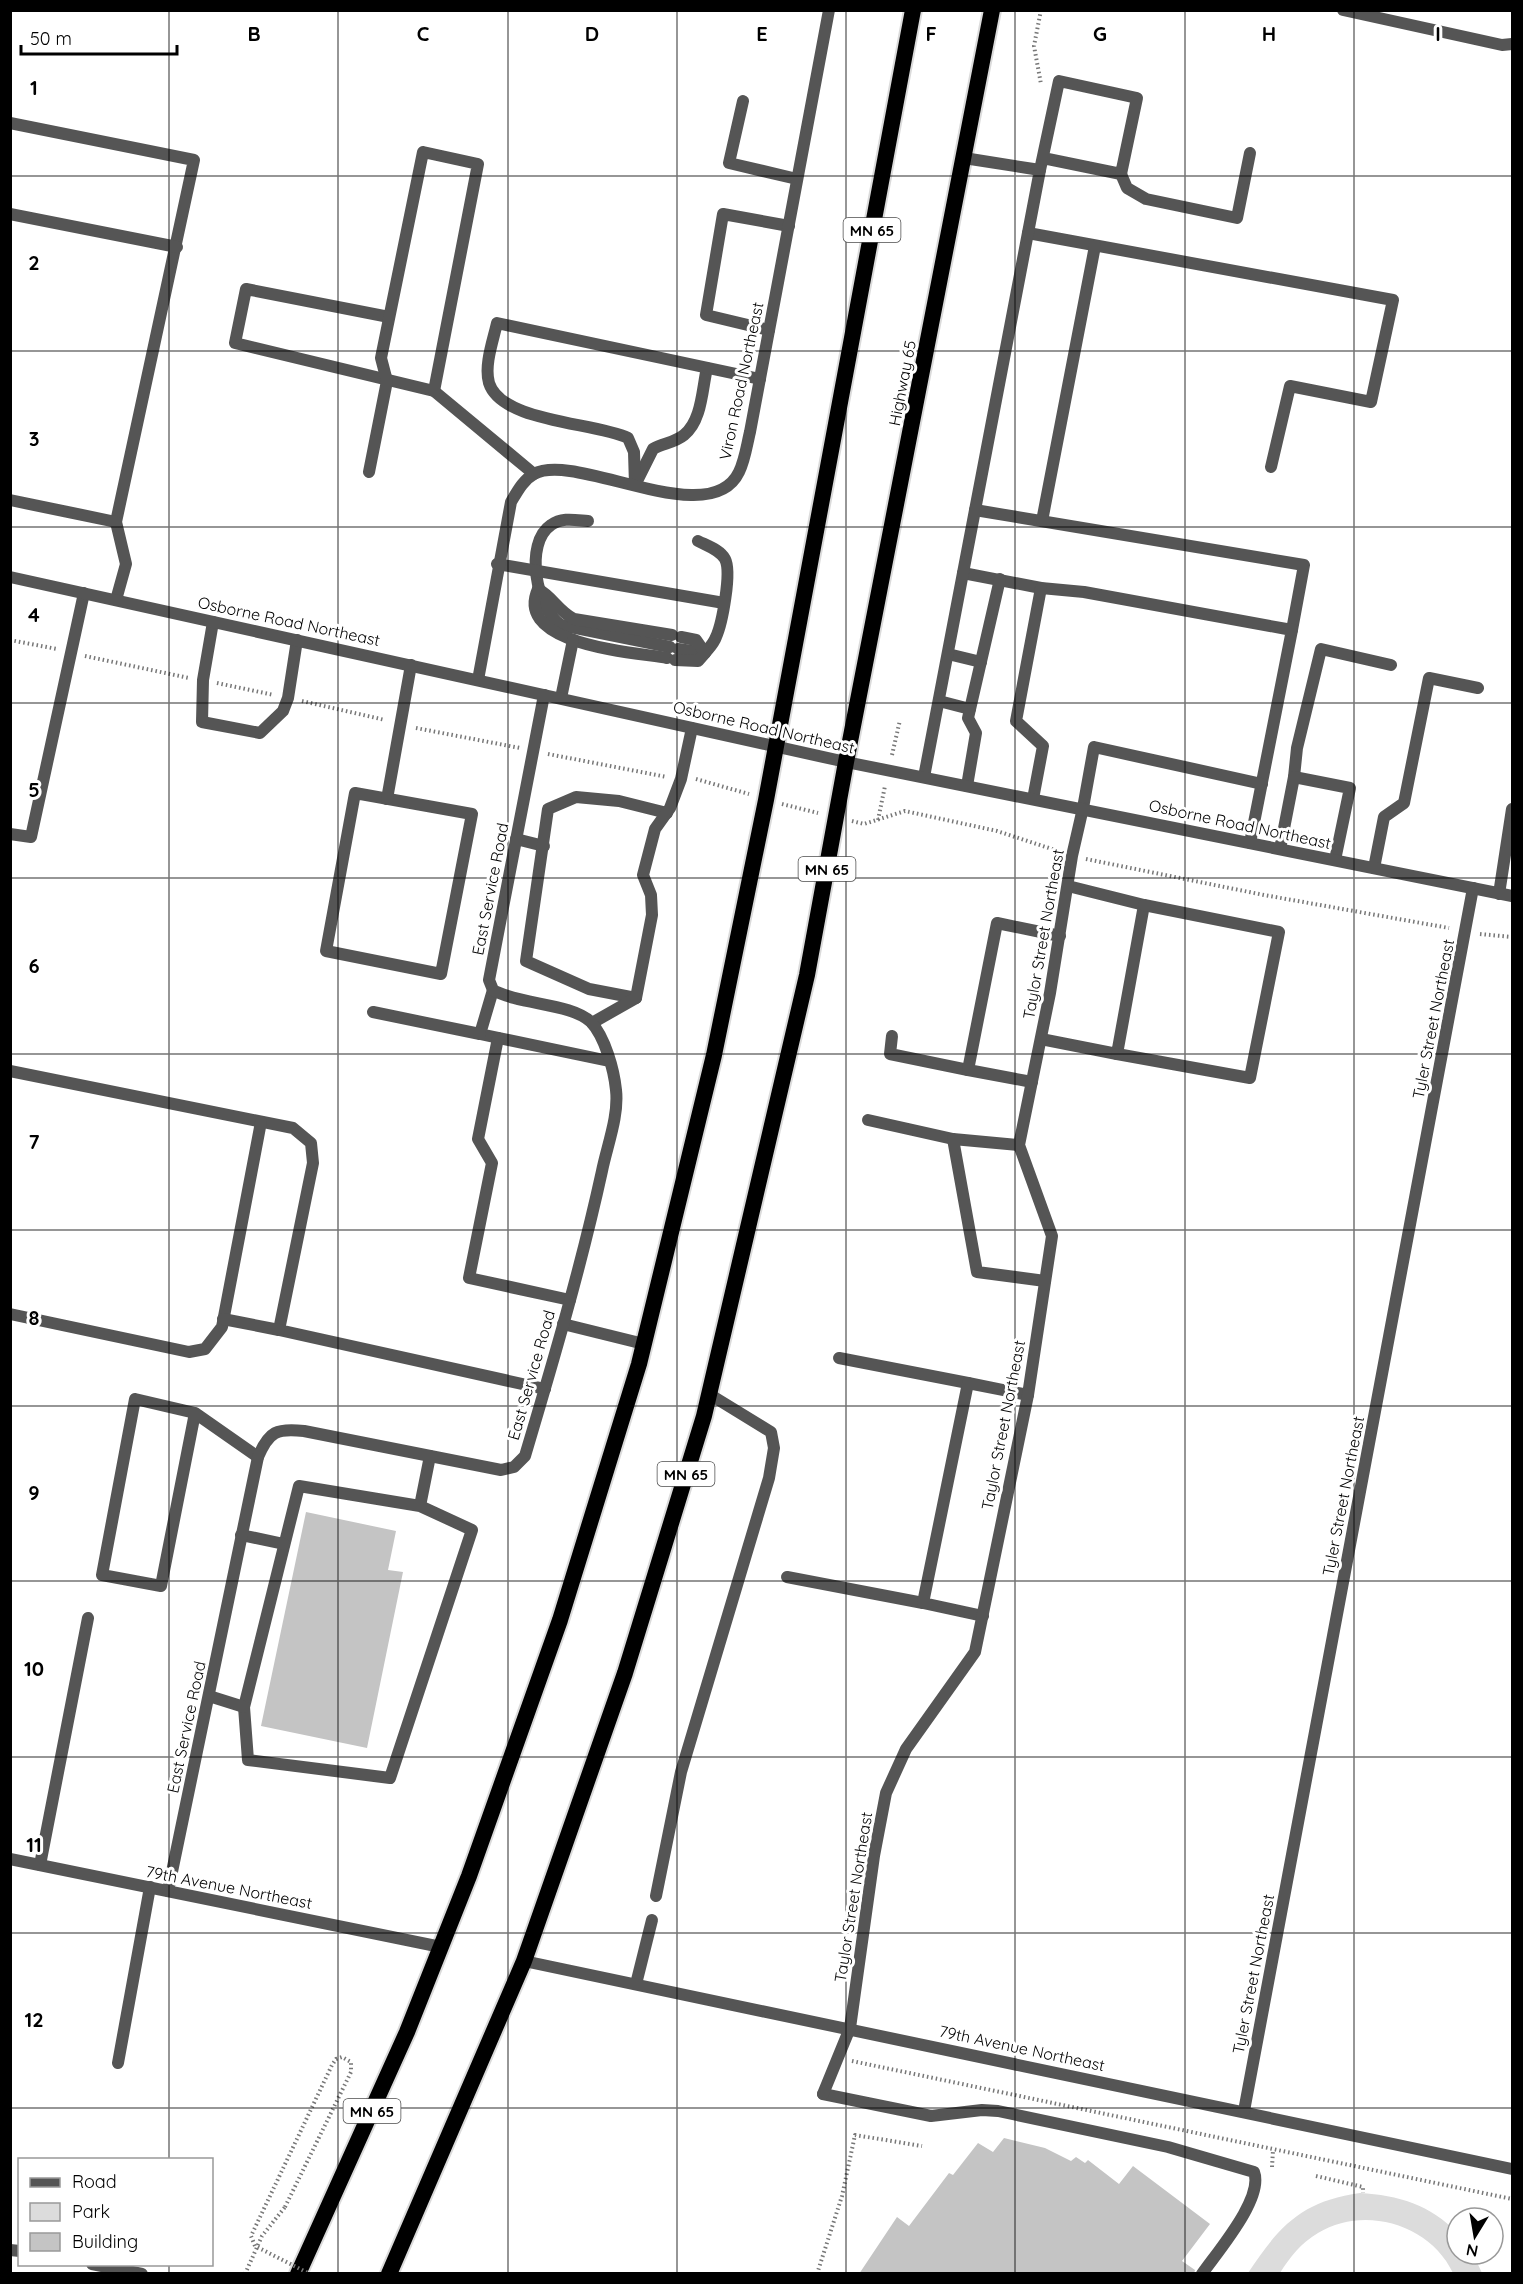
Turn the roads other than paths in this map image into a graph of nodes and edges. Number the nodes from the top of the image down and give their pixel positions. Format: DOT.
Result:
graph roads {
  1 [pos="828,10"];
  2 [pos="913,10"];
  3 [pos="992,10"];
  4 [pos="1343,10"];
  5 [pos="1512,44"];
  6 [pos="743,100"];
  7 [pos="10,123"];
  8 [pos="1250,153"];
  9 [pos="964,158"];
  10 [pos="1042,164"];
  11 [pos="1121,174"];
  12 [pos="797,179"];
  13 [pos="10,214"];
  14 [pos="789,226"];
  15 [pos="1028,233"];
  16 [pos="1095,246"];
  17 [pos="177,248"];
  18 [pos="389,316"];
  19 [pos="770,330"];
  20 [pos="707,368"];
  21 [pos="760,379"];
  22 [pos="387,381"];
  23 [pos="434,391"];
  24 [pos="629,440"];
  25 [pos="657,446"];
  26 [pos="1271,467"];
  27 [pos="369,472"];
  28 [pos="534,474"];
  29 [pos="636,485"];
  30 [pos="10,500"];
  31 [pos="975,510"];
  32 [pos="588,521"];
  33 [pos="1042,521"];
  34 [pos="116,522"];
  35 [pos="698,541"];
  36 [pos="497,564"];
  37 [pos="537,571"];
  38 [pos="963,573"];
  39 [pos="10,577"];
  40 [pos="1000,579"];
  41 [pos="1041,588"];
  42 [pos="538,589"];
  43 [pos="84,593"];
  44 [pos="116,600"];
  45 [pos="724,603"];
  46 [pos="213,622"];
  47 [pos="1292,630"];
  48 [pos="297,640"];
  49 [pos="573,640"];
  50 [pos="674,648"];
  51 [pos="948,654"];
  52 [pos="981,662"];
  53 [pos="411,665"];
  54 [pos="1390,665"];
  55 [pos="478,680"];
  56 [pos="1478,688"];
  57 [pos="544,695"];
  58 [pos="561,698"];
  59 [pos="939,701"];
  60 [pos="970,709"];
  61 [pos="692,728"];
  62 [pos="776,747"];
  63 [pos="846,762"];
  64 [pos="924,777"];
  65 [pos="1294,777"];
  66 [pos="1262,784"];
  67 [pos="967,786"];
  68 [pos="387,799"];
  69 [pos="1033,799"];
  70 [pos="1083,808"];
  71 [pos="1512,809"];
  72 [pos="667,813"];
  73 [pos="10,834"];
  74 [pos="516,839"];
  75 [pos="1250,843"];
  76 [pos="544,846"];
  77 [pos="1280,849"];
  78 [pos="1335,860"];
  79 [pos="1374,868"];
  80 [pos="1068,886"];
  81 [pos="1473,888"];
  82 [pos="1499,894"];
  83 [pos="1512,896"];
  84 [pos="1144,905"];
  85 [pos="1060,936"];
  86 [pos="493,990"];
  87 [pos="636,998"];
  88 [pos="373,1012"];
  89 [pos="592,1023"];
  90 [pos="480,1034"];
  91 [pos="892,1036"];
  92 [pos="498,1038"];
  93 [pos="1041,1039"];
  94 [pos="1117,1053"];
  95 [pos="609,1061"];
  96 [pos="968,1070"];
  97 [pos="10,1071"];
  98 [pos="1032,1082"];
  99 [pos="868,1120"];
  100 [pos="261,1122"];
  101 [pos="953,1139"];
  102 [pos="1018,1145"];
  103 [pos="1045,1281"];
  104 [pos="570,1300"];
  105 [pos="10,1314"];
  106 [pos="223,1319"];
  107 [pos="563,1324"];
  108 [pos="279,1330"];
  109 [pos="644,1344"];
  110 [pos="839,1358"];
  111 [pos="968,1383"];
  112 [pos="545,1389"];
  113 [pos="709,1394"];
  114 [pos="1028,1395"];
  115 [pos="195,1413"];
  116 [pos="430,1456"];
  117 [pos="258,1457"];
  118 [pos="420,1506"];
  119 [pos="242,1535"];
  120 [pos="284,1544"];
  121 [pos="787,1577"];
  122 [pos="923,1603"];
  123 [pos="982,1616"];
  124 [pos="88,1618"];
  125 [pos="209,1696"];
  126 [pos="244,1707"];
  127 [pos="10,1859"];
  128 [pos="40,1865"];
  129 [pos="150,1887"];
  130 [pos="168,1892"];
  131 [pos="656,1896"];
  132 [pos="652,1920"];
  133 [pos="441,1947"];
  134 [pos="524,1961"];
  135 [pos="636,1984"];
  136 [pos="850,2028"];
  137 [pos="118,2063"];
  138 [pos="1244,2111"];
  139 [pos="1512,2169"];
  140 [pos="98,2266"];
  141 [pos="142,2274"];
  142 [pos="298,2274"];
  143 [pos="389,2274"];
  144 [pos="1202,2274"];
  1 -- 12 [label="street, Viron Road Northeast"];
  2 -- 62 [label="highway, MN 65"];
  3 -- 9 [label="highway, Highway 65 / MN 65"];
  4 -- 5 [label="street"];
  6 -- 12 [label="street"];
  7 -- 17 [label="street"];
  8 -- 11 [label="street"];
  9 -- 10 [label="street"];
  9 -- 63 [label="highway, Highway 65 / MN 65"];
  10 -- 11 [label="street"];
  10 -- 11 [label="street"];
  10 -- 15 [label="street"];
  12 -- 14 [label="street, Viron Road Northeast"];
  13 -- 17 [label="street"];
  14 -- 19 [label="street, Viron Road Northeast"];
  14 -- 19 [label="street"];
  15 -- 16 [label="street"];
  15 -- 31 [label="street"];
  16 -- 26 [label="street"];
  16 -- 33 [label="street"];
  17 -- 34 [label="street"];
  18 -- 22 [label="street"];
  18 -- 22 [label="street"];
  18 -- 23 [label="street"];
  19 -- 21 [label="street, Viron Road Northeast"];
  20 -- 21 [label="street"];
  20 -- 24 [label="street"];
  20 -- 25 [label="street"];
  21 -- 29 [label="street, Viron Road Northeast"];
  22 -- 23 [label="street"];
  22 -- 27 [label="street"];
  23 -- 28 [label="street"];
  24 -- 25 [label="street"];
  24 -- 29 [label="street"];
  25 -- 29 [label="street"];
  28 -- 29 [label="street, Viron Road Northeast"];
  28 -- 36 [label="street"];
  30 -- 34 [label="street"];
  31 -- 33 [label="street"];
  31 -- 38 [label="street"];
  32 -- 37 [label="street"];
  33 -- 47 [label="street"];
  34 -- 44 [label="street"];
  35 -- 45 [label="street"];
  36 -- 37 [label="street"];
  36 -- 55 [label="street"];
  37 -- 42 [label="street"];
  37 -- 45 [label="street"];
  38 -- 40 [label="street"];
  38 -- 51 [label="street"];
  39 -- 43 [label="street, Osborne Road Northeast"];
  40 -- 41 [label="street"];
  40 -- 52 [label="street"];
  41 -- 47 [label="street"];
  41 -- 69 [label="street"];
  42 -- 49 [label="street"];
  42 -- 50 [label="street"];
  43 -- 44 [label="street, Osborne Road Northeast"];
  43 -- 73 [label="street"];
  44 -- 46 [label="street, Osborne Road Northeast"];
  45 -- 50 [label="street"];
  46 -- 48 [label="street, Osborne Road Northeast"];
  46 -- 48 [label="street"];
  47 -- 66 [label="street"];
  48 -- 53 [label="street, Osborne Road Northeast"];
  49 -- 50 [label="street"];
  49 -- 58 [label="street"];
  51 -- 52 [label="street"];
  51 -- 59 [label="street"];
  52 -- 60 [label="street"];
  53 -- 55 [label="street, Osborne Road Northeast"];
  53 -- 68 [label="street"];
  54 -- 65 [label="street"];
  55 -- 57 [label="street, Osborne Road Northeast"];
  56 -- 79 [label="street"];
  57 -- 58 [label="street, Osborne Road Northeast"];
  57 -- 74 [label="street, East Service Road"];
  58 -- 61 [label="street, Osborne Road Northeast"];
  59 -- 60 [label="street"];
  59 -- 64 [label="street"];
  60 -- 67 [label="street"];
  61 -- 62 [label="street, Osborne Road Northeast"];
  61 -- 72 [label="street"];
  62 -- 63 [label="street, Osborne Road Northeast"];
  62 -- 109 [label="highway, MN 65"];
  63 -- 64 [label="street, Osborne Road Northeast"];
  63 -- 113 [label="highway, MN 65"];
  64 -- 67 [label="street, Osborne Road Northeast"];
  65 -- 77 [label="street"];
  65 -- 78 [label="street"];
  66 -- 70 [label="street, Taylor Street Northeast"];
  66 -- 75 [label="street"];
  67 -- 69 [label="street, Osborne Road Northeast"];
  68 -- 68 [label="street"];
  69 -- 70 [label="street, Osborne Road Northeast"];
  70 -- 75 [label="street, Osborne Road Northeast"];
  70 -- 80 [label="street, Taylor Street Northeast"];
  71 -- 82 [label="street"];
  72 -- 76 [label="street"];
  72 -- 87 [label="street"];
  74 -- 76 [label="street"];
  74 -- 86 [label="street, East Service Road"];
  75 -- 77 [label="street, Osborne Road Northeast"];
  76 -- 87 [label="street"];
  77 -- 78 [label="street, Osborne Road Northeast"];
  78 -- 79 [label="street, Osborne Road Northeast"];
  79 -- 81 [label="street, Osborne Road Northeast"];
  80 -- 84 [label="street"];
  80 -- 85 [label="street, Taylor Street Northeast"];
  81 -- 82 [label="street, Osborne Road Northeast"];
  81 -- 138 [label="street, Tyler Street Northeast"];
  82 -- 83 [label="street, Osborne Road Northeast"];
  84 -- 94 [label="street"];
  84 -- 94 [label="street"];
  85 -- 93 [label="street, Taylor Street Northeast"];
  85 -- 96 [label="street"];
  86 -- 89 [label="street"];
  86 -- 90 [label="street, East Service Road"];
  87 -- 89 [label="street"];
  88 -- 90 [label="street"];
  89 -- 95 [label="street, East Service Road"];
  90 -- 92 [label="street"];
  91 -- 96 [label="street"];
  92 -- 95 [label="street"];
  92 -- 104 [label="street"];
  93 -- 94 [label="street"];
  93 -- 98 [label="street, Taylor Street Northeast"];
  95 -- 104 [label="street, East Service Road"];
  96 -- 98 [label="street"];
  97 -- 100 [label="street"];
  98 -- 102 [label="street, Taylor Street Northeast"];
  99 -- 101 [label="street"];
  100 -- 106 [label="street"];
  100 -- 108 [label="street"];
  101 -- 102 [label="street"];
  101 -- 103 [label="street"];
  102 -- 103 [label="street, Taylor Street Northeast"];
  103 -- 114 [label="street, Taylor Street Northeast"];
  104 -- 107 [label="street, East Service Road"];
  105 -- 106 [label="street"];
  106 -- 108 [label="street"];
  107 -- 109 [label="street"];
  107 -- 112 [label="street, East Service Road"];
  108 -- 112 [label="street"];
  109 -- 133 [label="highway, MN 65"];
  110 -- 111 [label="street"];
  111 -- 114 [label="street"];
  111 -- 122 [label="street"];
  112 -- 116 [label="street, East Service Road"];
  113 -- 131 [label="street"];
  113 -- 134 [label="highway, MN 65"];
  114 -- 123 [label="street, Taylor Street Northeast"];
  115 -- 115 [label="street"];
  115 -- 117 [label="street"];
  116 -- 117 [label="street, East Service Road"];
  116 -- 118 [label="street"];
  117 -- 119 [label="street, East Service Road"];
  118 -- 120 [label="street"];
  118 -- 126 [label="street"];
  119 -- 120 [label="street"];
  119 -- 125 [label="street, East Service Road"];
  120 -- 126 [label="street"];
  121 -- 122 [label="street"];
  122 -- 123 [label="street"];
  123 -- 136 [label="street, Taylor Street Northeast"];
  124 -- 128 [label="street"];
  125 -- 126 [label="street"];
  125 -- 130 [label="street, East Service Road"];
  127 -- 128 [label="street, 79th Avenue Northeast"];
  128 -- 129 [label="street, 79th Avenue Northeast"];
  129 -- 130 [label="street, 79th Avenue Northeast"];
  129 -- 137 [label="street"];
  130 -- 133 [label="street, 79th Avenue Northeast"];
  132 -- 135 [label="street"];
  133 -- 142 [label="highway, MN 65"];
  134 -- 135 [label="street, 79th Avenue Northeast"];
  134 -- 143 [label="highway, MN 65"];
  135 -- 136 [label="street, 79th Avenue Northeast"];
  136 -- 138 [label="street, 79th Avenue Northeast"];
  136 -- 144 [label="street, Taylor Street Northeast"];
  138 -- 139 [label="street, 79th Avenue Northeast"];
  140 -- 141 [label="street"];
}
